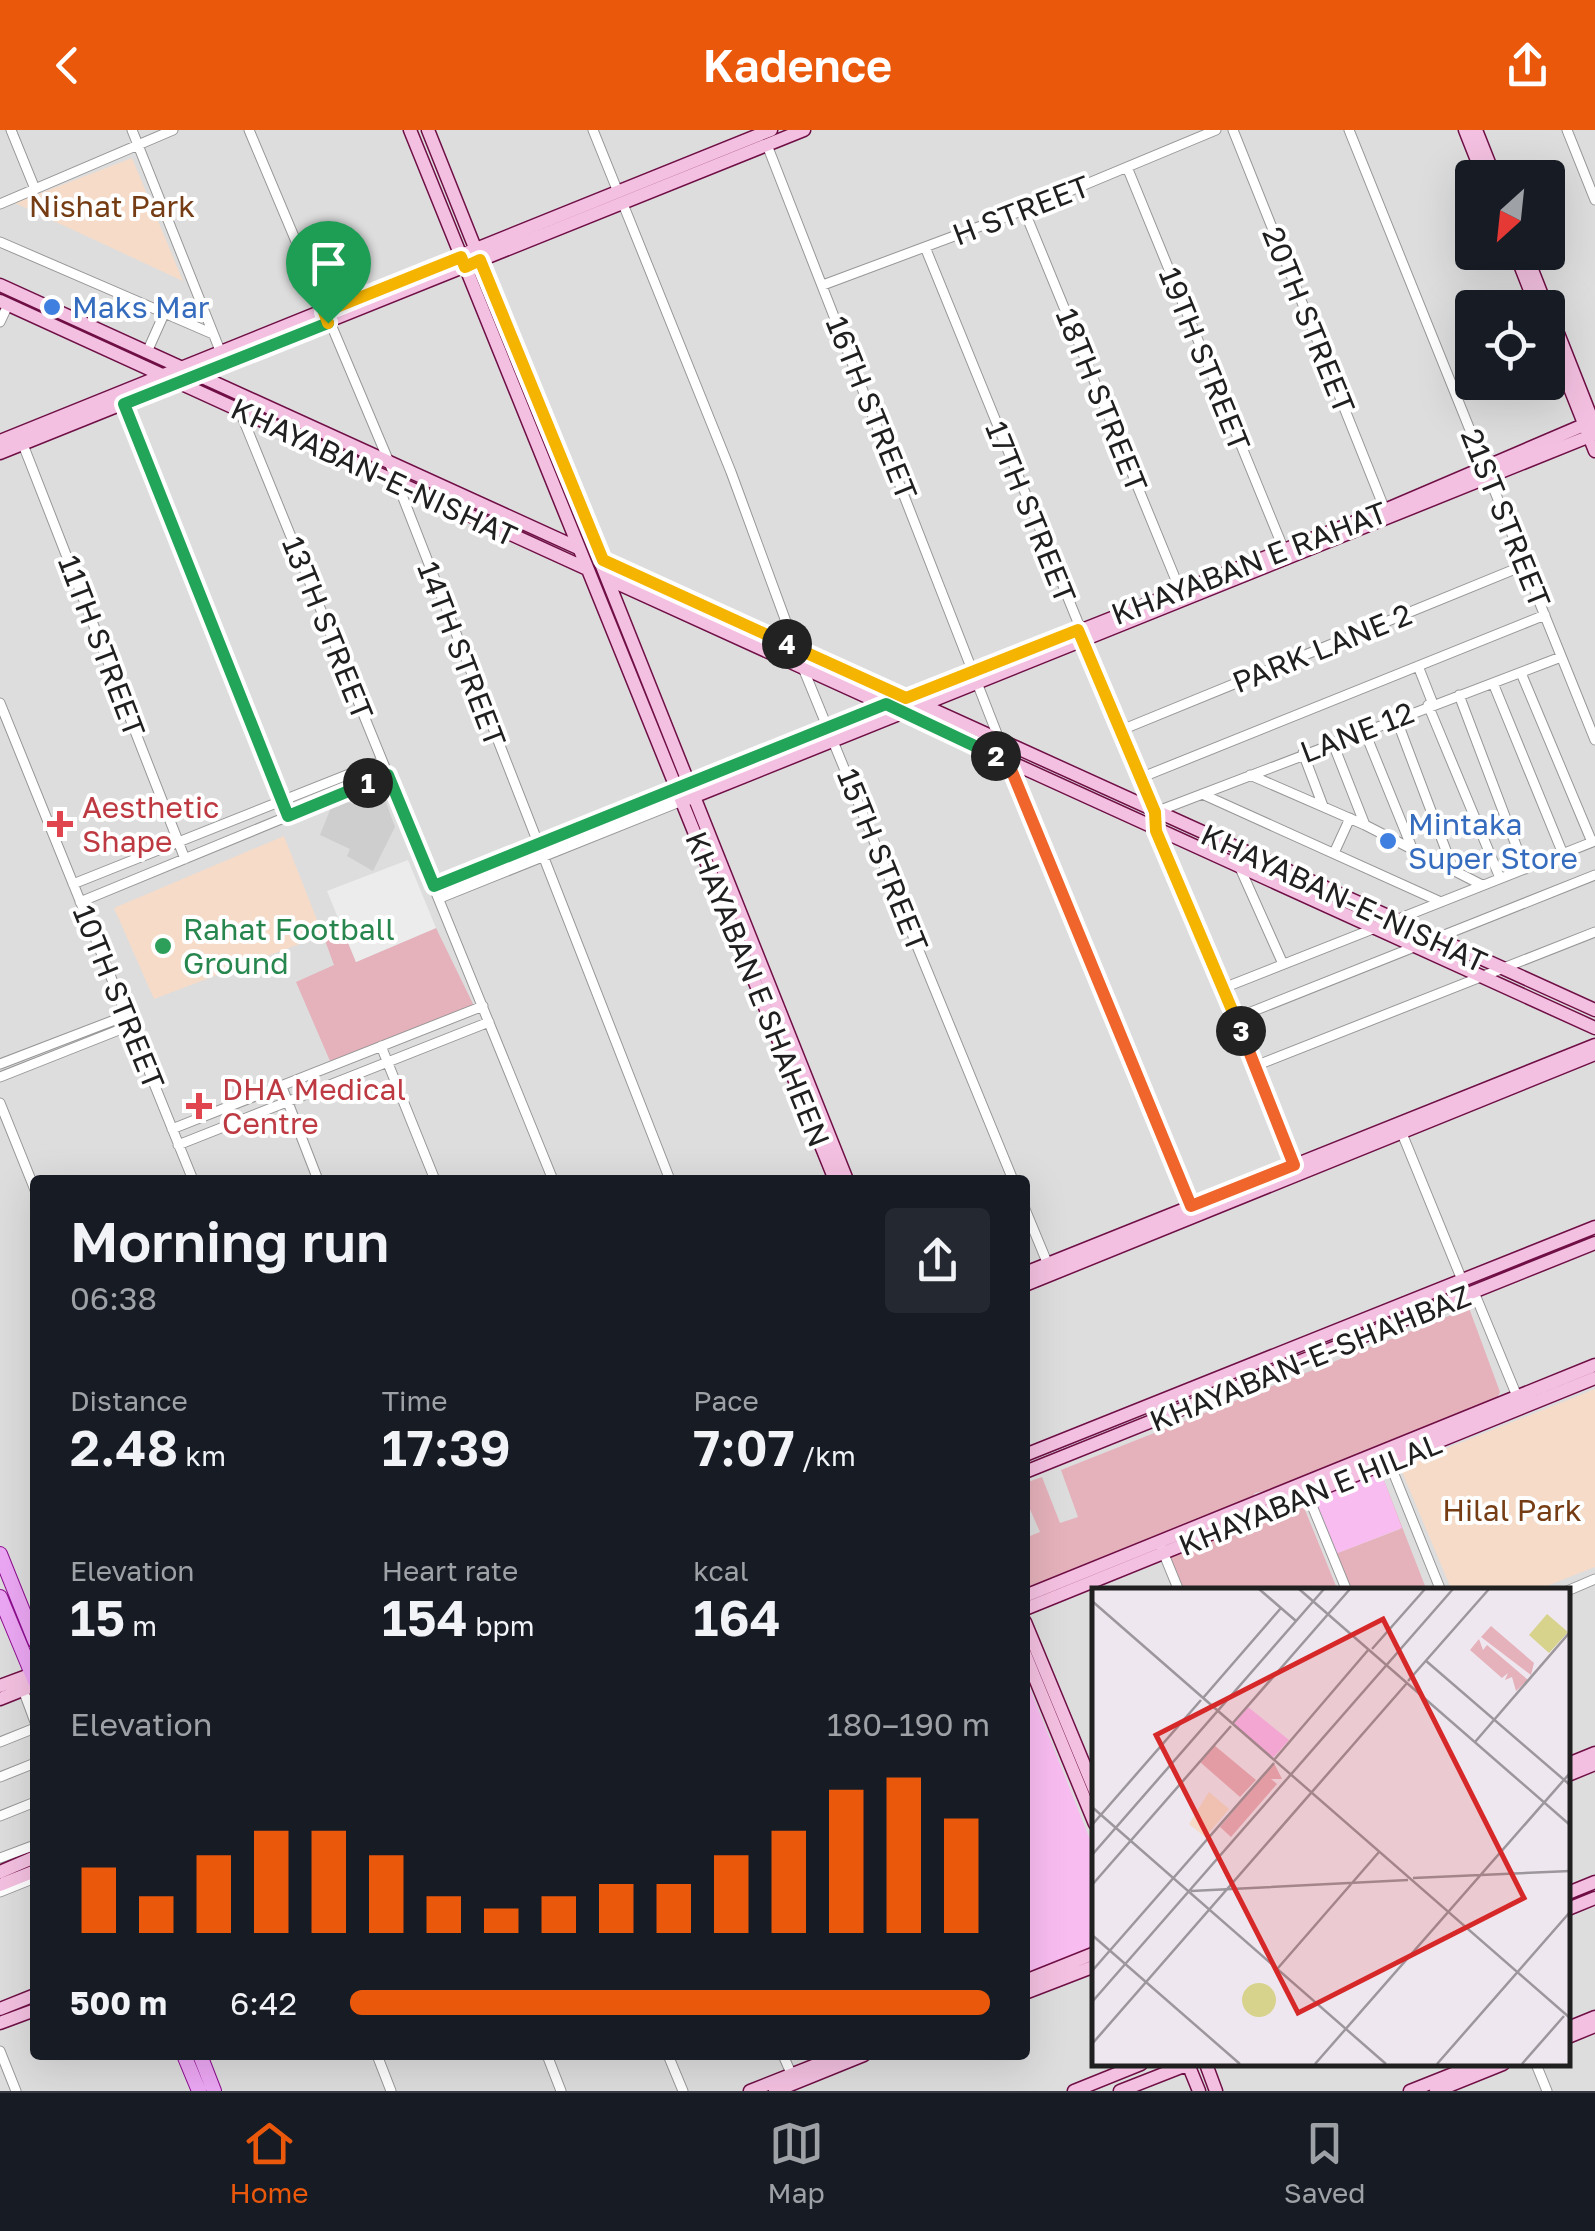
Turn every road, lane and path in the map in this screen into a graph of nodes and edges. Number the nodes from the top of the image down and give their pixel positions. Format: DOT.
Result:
graph roads {
  1 [pos="11,130"];
  2 [pos="132,130"];
  3 [pos="172,130"];
  4 [pos="249,130"];
  5 [pos="410,130"];
  6 [pos="428,130"];
  7 [pos="593,130"];
  8 [pos="804,130"];
  9 [pos="1216,130"];
  10 [pos="1234,130"];
  11 [pos="1349,130"];
  12 [pos="1465,130"];
  13 [pos="1476,130"];
  14 [pos="1567,130"];
  15 [pos="765,134"];
  16 [pos="138,146"];
  17 [pos="1477,160"];
  18 [pos="1488,160"];
  19 [pos="1126,168"];
  20 [pos="34,190"];
  21 [pos="620,198"];
  22 [pos="1595,200"];
  23 [pos="0,204"];
  24 [pos="1024,210"];
  25 [pos="0,242"];
  26 [pos="925,247"];
  27 [pos="478,256"];
  28 [pos="463,262"];
  29 [pos="0,285"];
  30 [pos="823,285"];
  31 [pos="4,303"];
  32 [pos="164,314"];
  33 [pos="326,318"];
  34 [pos="0,322"];
  35 [pos="214,335"];
  36 [pos="147,352"];
  37 [pos="1565,356"];
  38 [pos="222,358"];
  39 [pos="1565,369"];
  40 [pos="179,374"];
  41 [pos="233,392"];
  42 [pos="122,398"];
  43 [pos="239,410"];
  44 [pos="1592,427"];
  45 [pos="20,439"];
  46 [pos="0,441"];
  47 [pos="1595,451"];
  48 [pos="0,453"];
  49 [pos="389,462"];
  50 [pos="1488,474"];
  51 [pos="396,482"];
  52 [pos="1385,510"];
  53 [pos="578,548"];
  54 [pos="1284,550"];
  55 [pos="603,560"];
  56 [pos="1524,565"];
  57 [pos="585,568"];
  58 [pos="608,579"];
  59 [pos="1180,590"];
  60 [pos="1545,615"];
  61 [pos="1081,636"];
  62 [pos="798,649"];
  63 [pos="1561,657"];
  64 [pos="1418,666"];
  65 [pos="803,668"];
  66 [pos="1521,672"];
  67 [pos="977,677"];
  68 [pos="1492,683"];
  69 [pos="1459,695"];
  70 [pos="0,703"];
  71 [pos="886,704"];
  72 [pos="908,704"];
  73 [pos="1430,704"];
  74 [pos="1396,718"];
  75 [pos="1364,730"];
  76 [pos="1119,731"];
  77 [pos="832,733"];
  78 [pos="1595,740"];
  79 [pos="1000,741"];
  80 [pos="1332,742"];
  81 [pos="1303,753"];
  82 [pos="382,762"];
  83 [pos="1008,762"];
  84 [pos="1250,774"];
  85 [pos="388,775"];
  86 [pos="1140,778"];
  87 [pos="685,793"];
  88 [pos="1202,794"];
  89 [pos="282,802"];
  90 [pos="1323,806"];
  91 [pos="1155,812"];
  92 [pos="288,816"];
  93 [pos="1350,818"];
  94 [pos="1365,825"];
  95 [pos="1156,831"];
  96 [pos="1593,842"];
  97 [pos="179,843"];
  98 [pos="536,845"];
  99 [pos="1412,850"];
  100 [pos="1334,853"];
  101 [pos="1563,854"];
  102 [pos="186,858"];
  103 [pos="542,860"];
  104 [pos="1240,868"];
  105 [pos="1453,869"];
  106 [pos="1525,869"];
  107 [pos="1595,875"];
  108 [pos="1500,878"];
  109 [pos="74,884"];
  110 [pos="1482,885"];
  111 [pos="434,886"];
  112 [pos="440,898"];
  113 [pos="80,902"];
  114 [pos="1441,902"];
  115 [pos="1394,921"];
  116 [pos="1374,928"];
  117 [pos="1595,932"];
  118 [pos="1435,940"];
  119 [pos="1413,947"];
  120 [pos="1282,964"];
  121 [pos="1500,969"];
  122 [pos="1478,976"];
  123 [pos="1221,990"];
  124 [pos="483,1006"];
  125 [pos="1595,1010"];
  126 [pos="1236,1018"];
  127 [pos="127,1021"];
  128 [pos="489,1022"];
  129 [pos="1595,1028"];
  130 [pos="1595,1045"];
  131 [pos="381,1046"];
  132 [pos="1595,1054"];
  133 [pos="388,1063"];
  134 [pos="0,1064"];
  135 [pos="1255,1066"];
  136 [pos="0,1076"];
  137 [pos="282,1087"];
  138 [pos="288,1102"];
  139 [pos="0,1103"];
  140 [pos="1400,1128"];
  141 [pos="172,1129"];
  142 [pos="178,1145"];
  143 [pos="1294,1165"];
  144 [pos="190,1175"];
  145 [pos="316,1175"];
  146 [pos="432,1175"];
  147 [pos="551,1175"];
  148 [pos="668,1175"];
  149 [pos="833,1175"];
  150 [pos="846,1175"];
  151 [pos="1011,1175"];
  152 [pos="30,1178"];
  153 [pos="1193,1211"];
  154 [pos="1030,1221"];
  155 [pos="1595,1227"];
  156 [pos="1595,1243"];
  157 [pos="1050,1269"];
  158 [pos="1030,1272"];
  159 [pos="1462,1280"];
  160 [pos="1030,1281"];
  161 [pos="1474,1292"];
  162 [pos="1595,1365"];
  163 [pos="1595,1378"];
  164 [pos="1519,1401"];
  165 [pos="1030,1452"];
  166 [pos="1386,1456"];
  167 [pos="1030,1470"];
  168 [pos="1305,1489"];
  169 [pos="1161,1547"];
  170 [pos="0,1554"];
  171 [pos="1595,1579"];
  172 [pos="1179,1588"];
  173 [pos="1345,1588"];
  174 [pos="1439,1588"];
  175 [pos="1570,1589"];
  176 [pos="1030,1594"];
  177 [pos="0,1597"];
  178 [pos="1030,1607"];
  179 [pos="30,1629"];
  180 [pos="1030,1634"];
  181 [pos="1030,1666"];
  182 [pos="29,1682"];
  183 [pos="0,1686"];
  184 [pos="0,1698"];
  185 [pos="30,1727"];
  186 [pos="0,1742"];
  187 [pos="1595,1753"];
  188 [pos="1570,1763"];
  189 [pos="1595,1764"];
  190 [pos="30,1765"];
  191 [pos="1570,1774"];
  192 [pos="0,1777"];
  193 [pos="1092,1783"];
  194 [pos="30,1804"];
  195 [pos="0,1816"];
  196 [pos="1092,1817"];
  197 [pos="30,1847"];
  198 [pos="0,1858"];
  199 [pos="30,1859"];
  200 [pos="0,1872"];
  201 [pos="30,1876"];
  202 [pos="1595,1882"];
  203 [pos="0,1889"];
  204 [pos="1570,1892"];
  205 [pos="1595,1898"];
  206 [pos="1570,1909"];
  207 [pos="1092,1954"];
  208 [pos="1092,1967"];
  209 [pos="1030,1979"];
  210 [pos="1030,1991"];
  211 [pos="30,1997"];
  212 [pos="0,2009"];
  213 [pos="30,2012"];
  214 [pos="1595,2016"];
  215 [pos="0,2023"];
  216 [pos="1595,2026"];
  217 [pos="1570,2027"];
  218 [pos="1570,2037"];
  219 [pos="0,2051"];
  220 [pos="186,2060"];
  221 [pos="202,2060"];
  222 [pos="379,2060"];
  223 [pos="549,2060"];
  224 [pos="670,2060"];
  225 [pos="785,2060"];
  226 [pos="832,2060"];
  227 [pos="849,2060"];
  228 [pos="1136,2066"];
  229 [pos="1183,2066"];
  230 [pos="1189,2066"];
  231 [pos="1207,2066"];
  232 [pos="1473,2066"];
  233 [pos="1499,2066"];
  234 [pos="1537,2066"];
  235 [pos="793,2079"];
  236 [pos="16,2091"];
  237 [pos="198,2091"];
  238 [pos="214,2091"];
  239 [pos="391,2091"];
  240 [pos="561,2091"];
  241 [pos="683,2091"];
  242 [pos="750,2091"];
  243 [pos="775,2091"];
  244 [pos="1074,2091"];
  245 [pos="1120,2091"];
  246 [pos="1199,2091"];
  247 [pos="1216,2091"];
  248 [pos="1410,2091"];
  249 [pos="1436,2091"];
  250 [pos="1547,2091"];
  1 -- 20 [label="street"];
  2 -- 16 [label="street"];
  3 -- 16 [label="street"];
  4 -- 33 [label="street, 14TH STREET"];
  5 -- 28 [label="street, KHAYABAN E SHAHEEN"];
  6 -- 27 [label="street, KHAYABAN E SHAHEEN"];
  7 -- 21 [label="street, 15TH STREET"];
  8 -- 15 [label="street"];
  9 -- 19 [label="street, H STREET"];
  10 -- 52 [label="street, 20TH STREET"];
  11 -- 50 [label="street, 21ST STREET"];
  12 -- 17 [label="street"];
  13 -- 18 [label="street"];
  14 -- 22 [label="street"];
  15 -- 21 [label="street"];
  15 -- 30 [label="street, 16TH STREET"];
  16 -- 20 [label="street"];
  16 -- 35 [label="street"];
  19 -- 24 [label="street, H STREET"];
  19 -- 54 [label="street, 19TH STREET"];
  20 -- 23 [label="street"];
  21 -- 27 [label="street"];
  21 -- 62 [label="street, 15TH STREET"];
  24 -- 26 [label="street, H STREET"];
  24 -- 59 [label="street, 18TH STREET"];
  25 -- 32 [label="street"];
  26 -- 30 [label="street, H STREET"];
  26 -- 61 [label="street, 17TH STREET"];
  27 -- 28 [label="street"];
  27 -- 55 [label="street, KHAYABAN E SHAHEEN"];
  28 -- 33 [label="street"];
  28 -- 53 [label="street, KHAYABAN E SHAHEEN"];
  29 -- 36 [label="street, KHAYABAN-E-NISHAT"];
  30 -- 67 [label="street, 16TH STREET"];
  31 -- 34 [label="street"];
  31 -- 40 [label="street, KHAYABAN-E-NISHAT"];
  32 -- 35 [label="street"];
  32 -- 36 [label="street"];
  33 -- 38 [label="street"];
  33 -- 49 [label="street, 14TH STREET"];
  35 -- 38 [label="street"];
  36 -- 40 [label="street, KHAYABAN-E-NISHAT"];
  37 -- 44 [label="street"];
  38 -- 40 [label="street"];
  38 -- 41 [label="street, 13TH STREET"];
  39 -- 44 [label="street"];
  40 -- 41 [label="street, KHAYABAN-E-NISHAT"];
  40 -- 42 [label="street"];
  40 -- 43 [label="street, KHAYABAN-E-NISHAT"];
  41 -- 43 [label="street, 13TH STREET"];
  41 -- 49 [label="street, KHAYABAN-E-NISHAT"];
  42 -- 45 [label="street"];
  42 -- 89 [label="street"];
  43 -- 51 [label="street, KHAYABAN-E-NISHAT"];
  43 -- 82 [label="street, 13TH STREET"];
  44 -- 47 [label="street"];
  44 -- 50 [label="street, KHAYABAN E RAHAT"];
  45 -- 46 [label="street"];
  45 -- 48 [label="street"];
  45 -- 97 [label="street, 11TH STREET"];
  49 -- 51 [label="street, 14TH STREET"];
  49 -- 53 [label="street, KHAYABAN-E-NISHAT"];
  50 -- 52 [label="street, KHAYABAN E RAHAT"];
  50 -- 56 [label="street, 21ST STREET"];
  50 -- 61 [label="street, KHAYABAN E RAHAT"];
  51 -- 57 [label="street, KHAYABAN-E-NISHAT"];
  51 -- 98 [label="street, 14TH STREET"];
  52 -- 54 [label="street, KHAYABAN E RAHAT"];
  53 -- 57 [label="street, KHAYABAN E SHAHEEN"];
  54 -- 59 [label="street, KHAYABAN E RAHAT"];
  55 -- 58 [label="street, KHAYABAN E SHAHEEN"];
  55 -- 62 [label="street, KHAYABAN-E-NISHAT"];
  56 -- 60 [label="street, 21ST STREET"];
  56 -- 76 [label="street, PARK LANE 2"];
  57 -- 87 [label="street, KHAYABAN E SHAHEEN"];
  58 -- 65 [label="street"];
  58 -- 87 [label="street, KHAYABAN E SHAHEEN"];
  59 -- 61 [label="street, KHAYABAN E RAHAT"];
  60 -- 63 [label="street, 21ST STREET"];
  60 -- 64 [label="street"];
  61 -- 67 [label="street, KHAYABAN E RAHAT"];
  61 -- 76 [label="street, 17TH STREET"];
  62 -- 65 [label="street, 15TH STREET"];
  62 -- 72 [label="street, KHAYABAN-E-NISHAT"];
  63 -- 66 [label="street, LANE 12"];
  63 -- 78 [label="street, 21ST STREET"];
  64 -- 73 [label="street"];
  64 -- 86 [label="street"];
  65 -- 71 [label="street"];
  65 -- 77 [label="street, 15TH STREET"];
  66 -- 68 [label="street, LANE 12"];
  66 -- 96 [label="street"];
  67 -- 72 [label="street, KHAYABAN E RAHAT"];
  67 -- 79 [label="street, 16TH STREET"];
  68 -- 69 [label="street, LANE 12"];
  68 -- 101 [label="street"];
  69 -- 73 [label="street, LANE 12"];
  69 -- 106 [label="street"];
  70 -- 109 [label="street, 10TH STREET"];
  71 -- 72 [label="street, KHAYABAN E RAHAT"];
  71 -- 77 [label="street, KHAYABAN E RAHAT"];
  72 -- 77 [label="street, KHAYABAN E RAHAT"];
  72 -- 79 [label="street, KHAYABAN-E-NISHAT"];
  72 -- 83 [label="street, KHAYABAN-E-NISHAT"];
  73 -- 74 [label="street, LANE 12"];
  73 -- 108 [label="street"];
  74 -- 75 [label="street, LANE 12"];
  74 -- 105 [label="street"];
  75 -- 80 [label="street, LANE 12"];
  75 -- 99 [label="street"];
  76 -- 86 [label="street, 17TH STREET"];
  77 -- 87 [label="street, KHAYABAN E RAHAT"];
  77 -- 151 [label="street, 15TH STREET"];
  79 -- 83 [label="street"];
  79 -- 91 [label="street, KHAYABAN-E-NISHAT"];
  80 -- 81 [label="street, LANE 12"];
  80 -- 94 [label="street"];
  81 -- 84 [label="street, LANE 12"];
  81 -- 90 [label="street"];
  82 -- 85 [label="street, 13TH STREET"];
  82 -- 89 [label="street"];
  83 -- 95 [label="street, KHAYABAN-E-NISHAT"];
  83 -- 153 [label="street"];
  84 -- 88 [label="street, LANE 12"];
  84 -- 90 [label="street"];
  85 -- 92 [label="street"];
  85 -- 111 [label="street, 13TH STREET"];
  86 -- 91 [label="street, 17TH STREET"];
  87 -- 98 [label="street"];
  87 -- 103 [label="street"];
  87 -- 149 [label="street, KHAYABAN E SHAHEEN"];
  87 -- 150 [label="street, KHAYABAN E SHAHEEN"];
  88 -- 91 [label="street, LANE 12"];
  88 -- 100 [label="street"];
  89 -- 92 [label="street"];
  89 -- 97 [label="street"];
  90 -- 93 [label="street"];
  91 -- 95 [label="street, 17TH STREET"];
  91 -- 115 [label="street, KHAYABAN-E-NISHAT"];
  92 -- 102 [label="street"];
  93 -- 94 [label="street"];
  93 -- 100 [label="street"];
  94 -- 99 [label="street"];
  95 -- 104 [label="street, KHAYABAN-E-NISHAT"];
  95 -- 123 [label="street, 17TH STREET"];
  96 -- 101 [label="street"];
  97 -- 102 [label="street, 11TH STREET"];
  97 -- 109 [label="street"];
  98 -- 103 [label="street, 14TH STREET"];
  98 -- 111 [label="street"];
  99 -- 105 [label="street"];
  100 -- 114 [label="street"];
  101 -- 106 [label="street"];
  102 -- 113 [label="street"];
  103 -- 112 [label="street"];
  103 -- 148 [label="street, 14TH STREET"];
  104 -- 116 [label="street, KHAYABAN-E-NISHAT"];
  104 -- 120 [label="street"];
  105 -- 110 [label="street"];
  106 -- 108 [label="street"];
  107 -- 118 [label="street"];
  108 -- 110 [label="street"];
  109 -- 113 [label="street, 10TH STREET"];
  110 -- 114 [label="street"];
  111 -- 112 [label="street, 13TH STREET"];
  112 -- 124 [label="street, 13TH STREET"];
  113 -- 127 [label="street, 10TH STREET"];
  114 -- 115 [label="street"];
  115 -- 116 [label="street"];
  115 -- 118 [label="street, KHAYABAN-E-NISHAT"];
  116 -- 119 [label="street, KHAYABAN-E-NISHAT"];
  116 -- 120 [label="street"];
  117 -- 121 [label="street"];
  118 -- 119 [label="street"];
  118 -- 121 [label="street, KHAYABAN-E-NISHAT"];
  119 -- 122 [label="street, KHAYABAN-E-NISHAT"];
  119 -- 126 [label="street"];
  120 -- 123 [label="street"];
  121 -- 122 [label="street"];
  121 -- 125 [label="street, KHAYABAN-E-NISHAT"];
  122 -- 129 [label="street, KHAYABAN-E-NISHAT"];
  122 -- 135 [label="street"];
  123 -- 126 [label="street, 17TH STREET"];
  124 -- 128 [label="street, 13TH STREET"];
  124 -- 131 [label="street"];
  126 -- 135 [label="street, 17TH STREET"];
  127 -- 134 [label="street"];
  127 -- 136 [label="street"];
  127 -- 141 [label="street, 10TH STREET"];
  128 -- 133 [label="street"];
  128 -- 147 [label="street, 13TH STREET"];
  130 -- 140 [label="street"];
  131 -- 133 [label="street"];
  131 -- 137 [label="street"];
  132 -- 140 [label="street"];
  133 -- 138 [label="street"];
  133 -- 146 [label="street"];
  135 -- 143 [label="street, 17TH STREET"];
  137 -- 138 [label="street"];
  137 -- 141 [label="street"];
  138 -- 142 [label="street"];
  138 -- 145 [label="street"];
  139 -- 152 [label="street"];
  140 -- 143 [label="street"];
  140 -- 153 [label="street"];
  140 -- 159 [label="street"];
  141 -- 142 [label="street, 10TH STREET"];
  142 -- 144 [label="street, 10TH STREET"];
  143 -- 153 [label="street"];
  153 -- 157 [label="street"];
  154 -- 157 [label="street"];
  155 -- 159 [label="street, KHAYABAN-E-SHAHBAZ"];
  156 -- 161 [label="street, KHAYABAN-E-SHAHBAZ"];
  157 -- 158 [label="street"];
  157 -- 160 [label="street"];
  159 -- 165 [label="street, KHAYABAN-E-SHAHBAZ"];
  161 -- 164 [label="street"];
  161 -- 167 [label="street, KHAYABAN-E-SHAHBAZ"];
  162 -- 164 [label="street"];
  163 -- 164 [label="street, KHAYABAN E HILAL"];
  164 -- 166 [label="street, KHAYABAN E HILAL"];
  166 -- 168 [label="street, KHAYABAN E HILAL"];
  166 -- 174 [label="street"];
  168 -- 169 [label="street, KHAYABAN E HILAL"];
  168 -- 173 [label="street"];
  169 -- 172 [label="street"];
  169 -- 176 [label="street"];
  169 -- 178 [label="street, KHAYABAN E HILAL"];
  170 -- 179 [label="main road"];
  171 -- 175 [label="street"];
  177 -- 182 [label="main road"];
  180 -- 193 [label="street"];
  181 -- 196 [label="street"];
  182 -- 183 [label="street"];
  182 -- 184 [label="street"];
  185 -- 186 [label="street"];
  187 -- 188 [label="street"];
  189 -- 191 [label="street"];
  190 -- 192 [label="street"];
  194 -- 195 [label="street"];
  197 -- 198 [label="street"];
  199 -- 200 [label="street"];
  201 -- 203 [label="street"];
  202 -- 204 [label="street"];
  205 -- 206 [label="street"];
  207 -- 209 [label="street"];
  208 -- 210 [label="street"];
  211 -- 212 [label="street"];
  213 -- 215 [label="street"];
  214 -- 217 [label="street"];
  216 -- 218 [label="street"];
  219 -- 236 [label="street"];
  220 -- 237 [label="main road"];
  221 -- 238 [label="main road"];
  222 -- 239 [label="street"];
  223 -- 240 [label="street"];
  224 -- 241 [label="street"];
  225 -- 235 [label="street"];
  226 -- 235 [label="street"];
  227 -- 235 [label="street"];
  228 -- 244 [label="street"];
  229 -- 245 [label="street"];
  230 -- 246 [label="street"];
  231 -- 247 [label="street"];
  232 -- 248 [label="street"];
  233 -- 249 [label="street"];
  234 -- 250 [label="street"];
  235 -- 242 [label="street"];
  235 -- 243 [label="street"];
}
